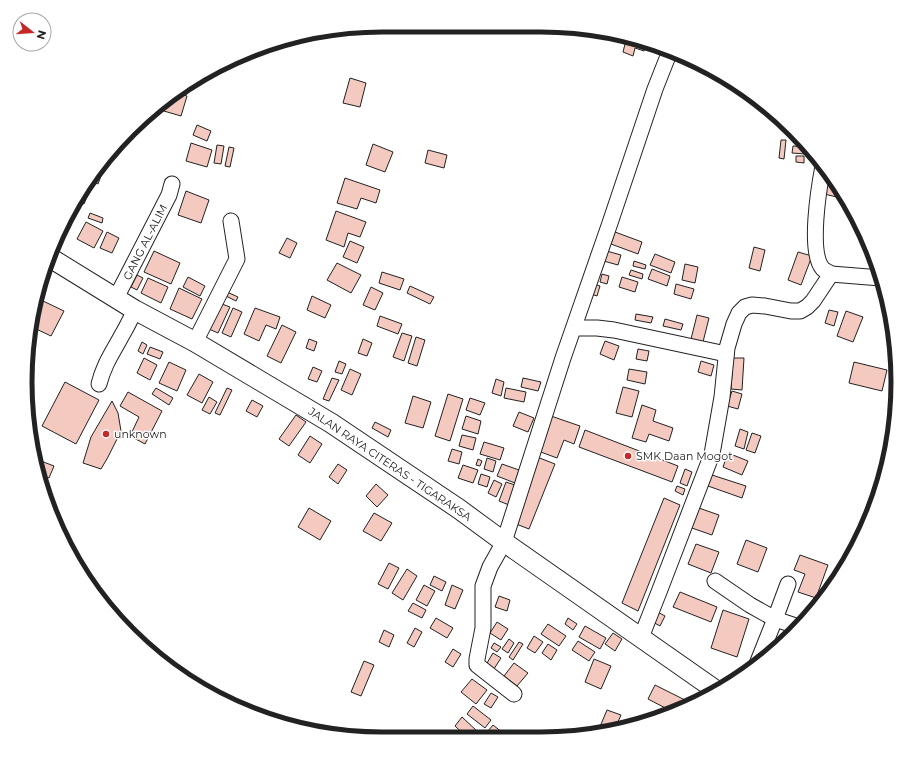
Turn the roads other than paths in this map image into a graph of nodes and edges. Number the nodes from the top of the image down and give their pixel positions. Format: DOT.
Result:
graph roads {
  1 [pos="668,56"];
  2 [pos="822,173"];
  3 [pos="172,184"];
  4 [pos="231,221"];
  5 [pos="54,260"];
  6 [pos="831,274"];
  7 [pos="875,277"];
  8 [pos="116,298"];
  9 [pos="135,310"];
  10 [pos="574,328"];
  11 [pos="195,342"];
  12 [pos="726,354"];
  13 [pos="100,384"];
  14 [pos="504,542"];
  15 [pos="715,581"];
  16 [pos="788,584"];
  17 [pos="776,619"];
  18 [pos="792,625"];
  19 [pos="639,637"];
  20 [pos="761,654"];
  21 [pos="712,687"];
  22 [pos="514,694"];
  1 -- 10 [label="street"];
  2 -- 6 [label="street"];
  3 -- 8 [label="street, GANG AL-ALIM"];
  4 -- 11 [label="street"];
  5 -- 8 [label="main road, JALAN RAYA CITERAS - TIGARAKSA"];
  6 -- 7 [label="street"];
  6 -- 12 [label="street"];
  8 -- 9 [label="main road, JALAN RAYA CITERAS - TIGARAKSA"];
  9 -- 11 [label="main road, JALAN RAYA CITERAS - TIGARAKSA"];
  9 -- 13 [label="street"];
  10 -- 12 [label="street"];
  10 -- 14 [label="street"];
  11 -- 14 [label="main road, JALAN RAYA CITERAS - TIGARAKSA"];
  12 -- 19 [label="street"];
  14 -- 19 [label="main road, JALAN RAYA CITERAS - TIGARAKSA"];
  14 -- 22 [label="street"];
  15 -- 17 [label="street"];
  16 -- 17 [label="street"];
  17 -- 18 [label="street"];
  17 -- 20 [label="street"];
  19 -- 21 [label="main road, JALAN RAYA CITERAS - TIGARAKSA"];
}
